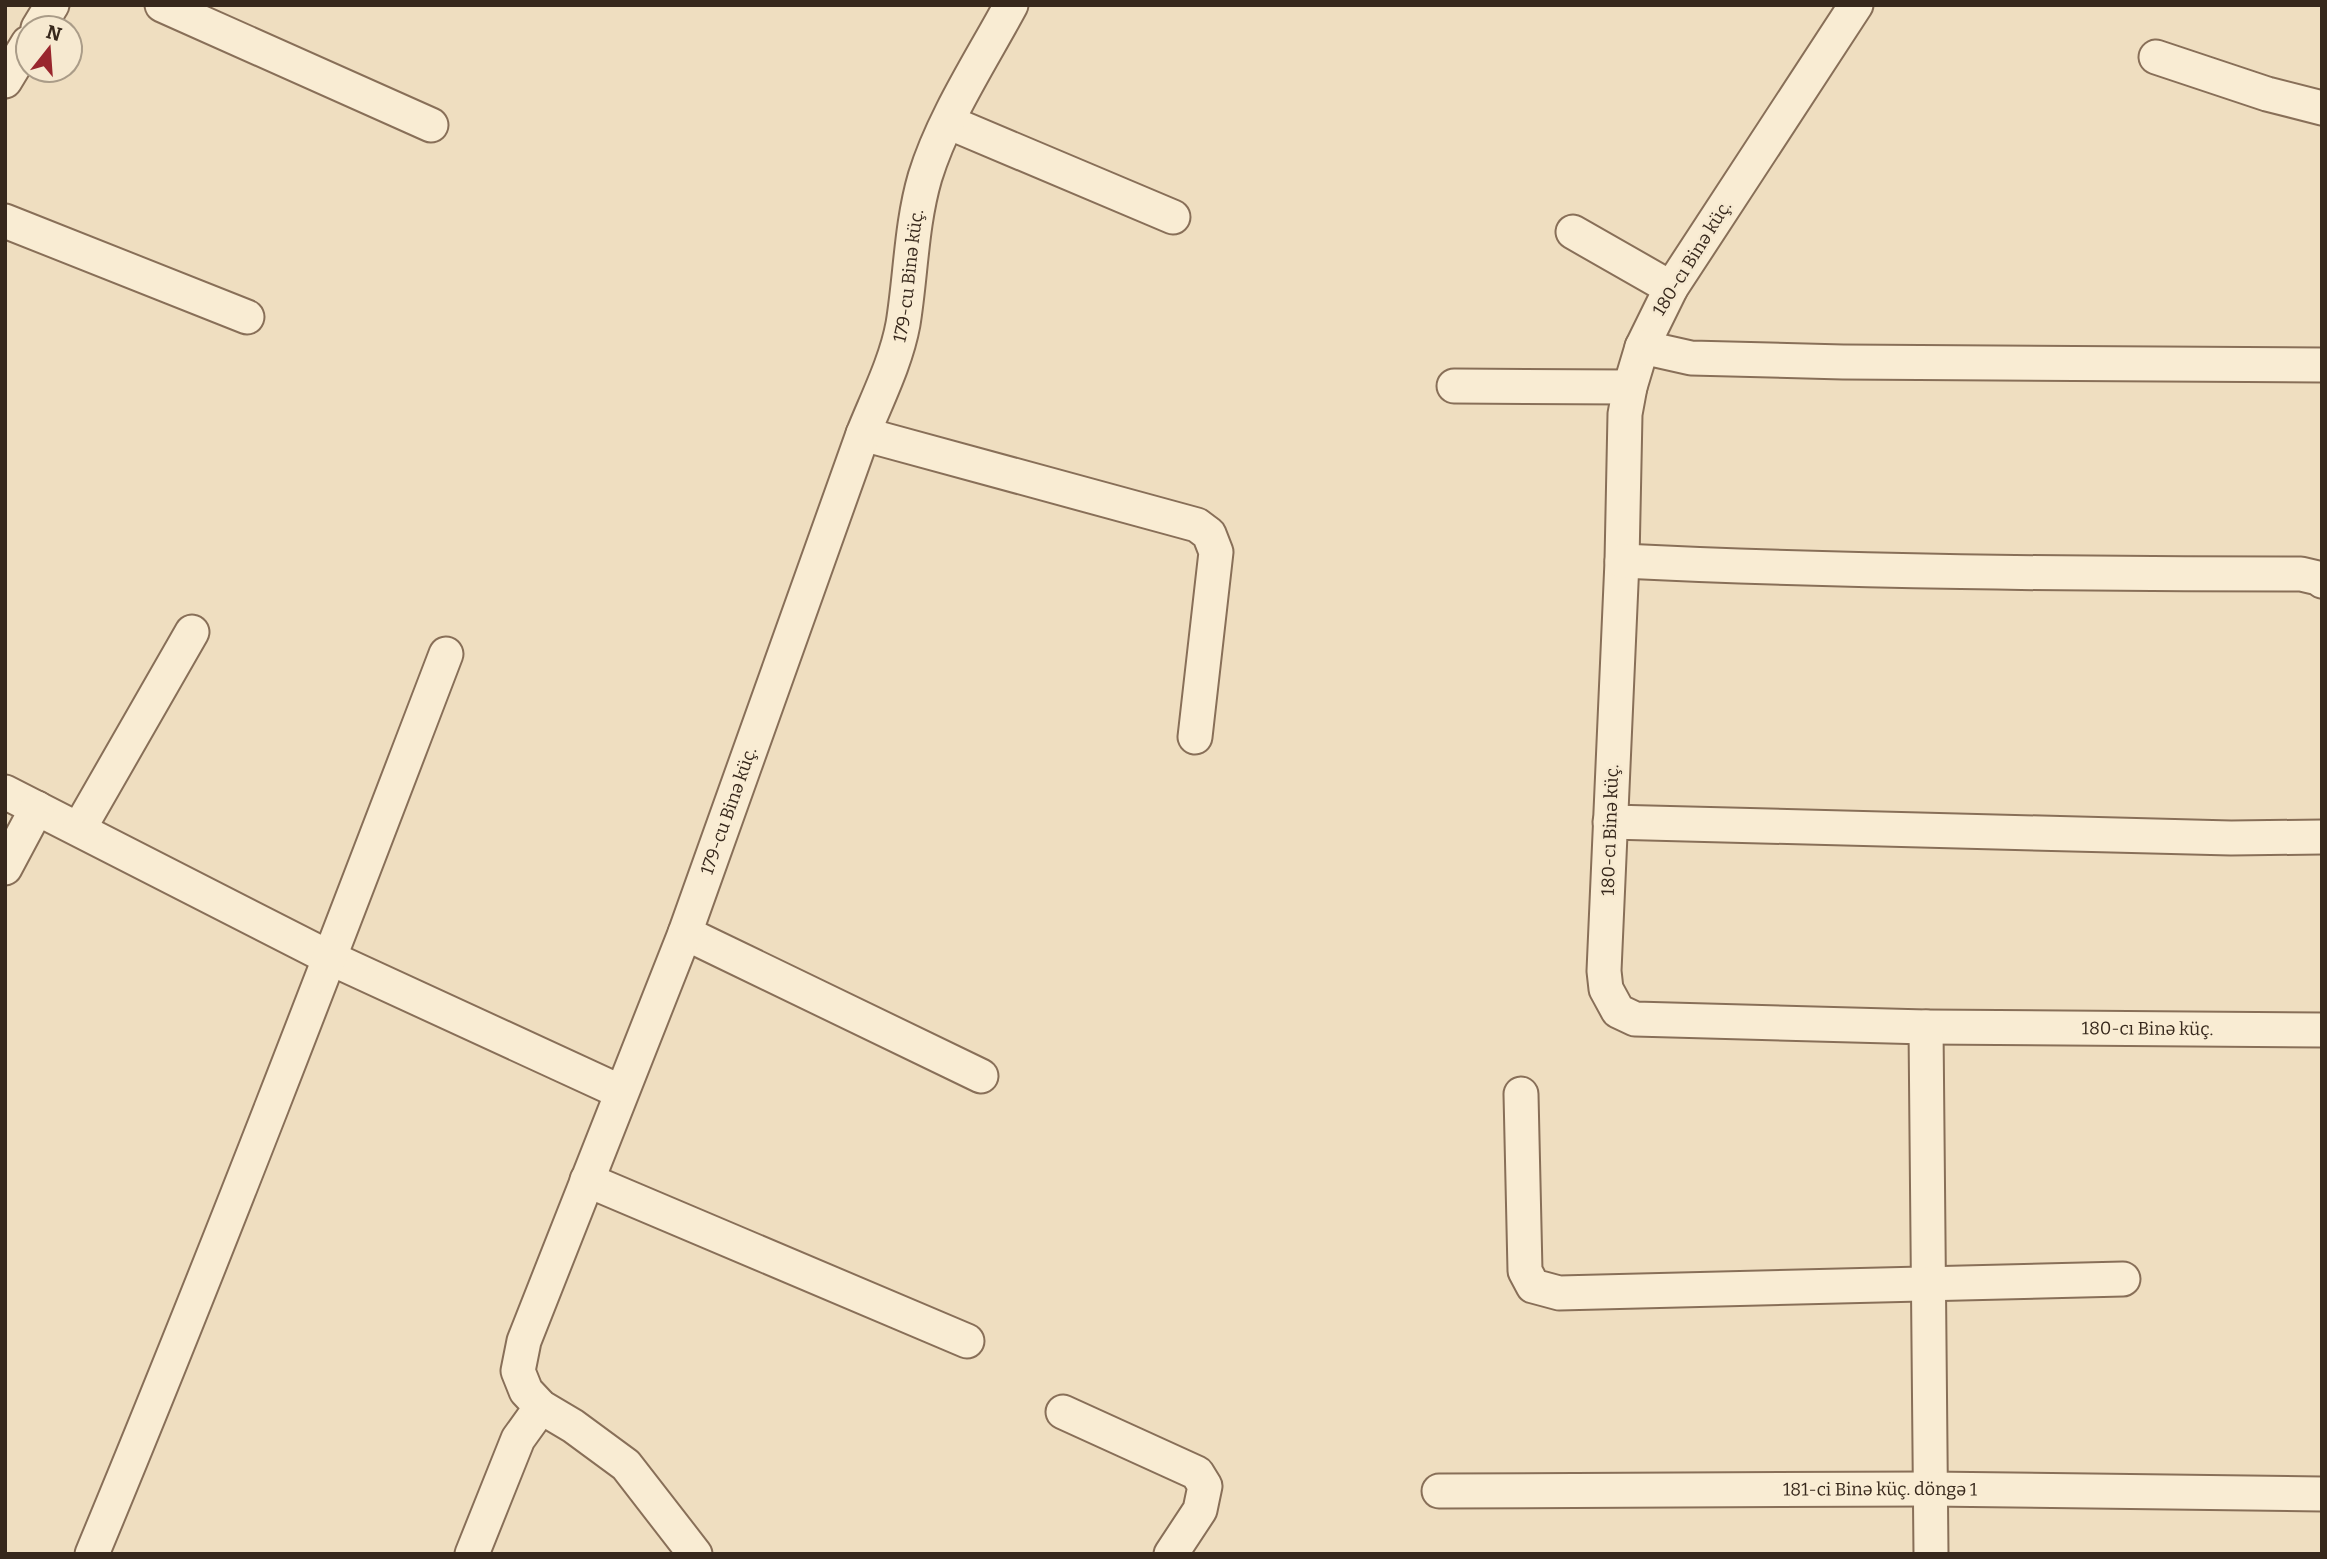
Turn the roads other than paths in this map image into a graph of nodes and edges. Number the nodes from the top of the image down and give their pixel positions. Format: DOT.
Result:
graph roads {
  1 [pos="162,5"];
  2 [pos="1010,5"];
  3 [pos="1856,5"];
  4 [pos="2156,57"];
  5 [pos="2322,108"];
  6 [pos="948,122"];
  7 [pos="431,125"];
  8 [pos="1172,217"];
  9 [pos="5,221"];
  10 [pos="1573,232"];
  11 [pos="1671,288"];
  12 [pos="247,317"];
  13 [pos="1642,346"];
  14 [pos="2322,365"];
  15 [pos="1454,386"];
  16 [pos="1630,387"];
  17 [pos="863,435"];
  18 [pos="1622,561"];
  19 [pos="2322,581"];
  20 [pos="192,632"];
  21 [pos="446,654"];
  22 [pos="1195,737"];
  23 [pos="5,792"];
  24 [pos="37,808"];
  25 [pos="1610,822"];
  26 [pos="79,829"];
  27 [pos="2322,837"];
  28 [pos="5,868"];
  29 [pos="685,933"];
  30 [pos="330,958"];
  31 [pos="1926,1027"];
  32 [pos="2322,1030"];
  33 [pos="981,1076"];
  34 [pos="621,1092"];
  35 [pos="1521,1094"];
  36 [pos="587,1180"];
  37 [pos="2123,1279"];
  38 [pos="1928,1283"];
  39 [pos="967,1341"];
  40 [pos="541,1407"];
  41 [pos="1063,1412"];
  42 [pos="1930,1489"];
  43 [pos="1439,1491"];
  44 [pos="2322,1494"];
  45 [pos="92,1554"];
  46 [pos="472,1554"];
  47 [pos="695,1554"];
  48 [pos="1171,1554"];
  49 [pos="1931,1554"];
  1 -- 7 [label="street"];
  2 -- 6 [label="street, 179-cu Binə küç."];
  3 -- 11 [label="street, 180-cı Binə küç."];
  4 -- 5 [label="street"];
  6 -- 8 [label="street"];
  6 -- 17 [label="street, 179-cu Binə küç."];
  9 -- 12 [label="street"];
  10 -- 11 [label="street"];
  11 -- 13 [label="street, 180-cı Binə küç."];
  13 -- 14 [label="street"];
  13 -- 16 [label="street, 180-cı Binə küç."];
  15 -- 16 [label="street"];
  16 -- 18 [label="street, 180-cı Binə küç."];
  17 -- 22 [label="street"];
  17 -- 29 [label="street, 179-cu Binə küç."];
  18 -- 19 [label="street"];
  18 -- 25 [label="street, 180-cı Binə küç."];
  20 -- 26 [label="street"];
  21 -- 30 [label="street"];
  23 -- 24 [label="street"];
  24 -- 26 [label="street"];
  24 -- 28 [label="street"];
  25 -- 27 [label="street"];
  25 -- 31 [label="street, 180-cı Binə küç."];
  26 -- 30 [label="street"];
  29 -- 33 [label="street"];
  29 -- 34 [label="street, 179-cu Binə küç."];
  30 -- 34 [label="street"];
  30 -- 45 [label="street"];
  31 -- 32 [label="street, 180-cı Binə küç."];
  31 -- 38 [label="street"];
  34 -- 36 [label="street, 179-cu Binə küç."];
  35 -- 38 [label="street"];
  36 -- 39 [label="street"];
  36 -- 40 [label="street, 179-cu Binə küç."];
  37 -- 38 [label="street"];
  38 -- 42 [label="street"];
  40 -- 46 [label="street"];
  40 -- 47 [label="street, 179-cu Binə küç."];
  41 -- 48 [label="street"];
  42 -- 43 [label="street, 181-ci Binə küç. döngə 1"];
  42 -- 44 [label="street, 181-ci Binə küç. döngə 1"];
  42 -- 49 [label="street"];
}
